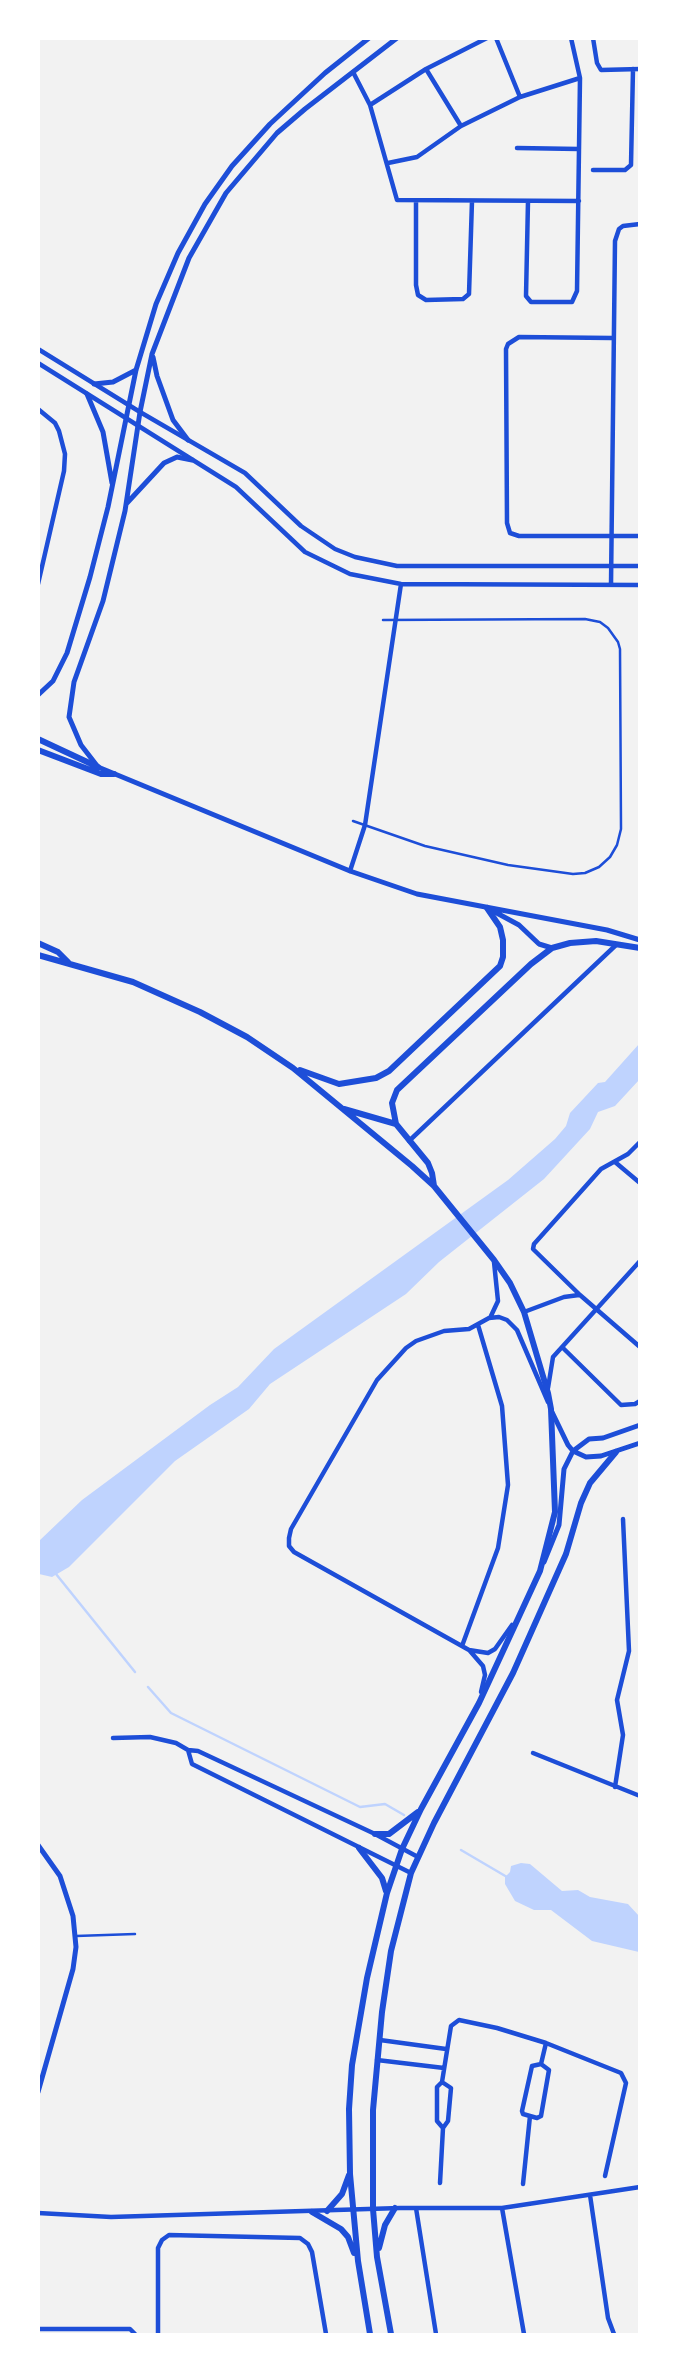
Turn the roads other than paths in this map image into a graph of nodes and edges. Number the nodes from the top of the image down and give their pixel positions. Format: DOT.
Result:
graph roads {
  1 [pos="369,38"];
  2 [pos="397,38"];
  3 [pos="487,38"];
  4 [pos="496,38"];
  5 [pos="571,38"];
  6 [pos="593,38"];
  7 [pos="426,69"];
  8 [pos="633,69"];
  9 [pos="639,69"];
  10 [pos="353,72"];
  11 [pos="580,78"];
  12 [pos="520,97"];
  13 [pos="370,105"];
  14 [pos="461,125"];
  15 [pos="517,148"];
  16 [pos="579,149"];
  17 [pos="630,157"];
  18 [pos="639,157"];
  19 [pos="387,163"];
  20 [pos="593,170"];
  21 [pos="416,201"];
  22 [pos="472,201"];
  23 [pos="528,201"];
  24 [pos="579,201"];
  25 [pos="639,224"];
  26 [pos="612,338"];
  27 [pos="40,352"];
  28 [pos="152,354"];
  29 [pos="38,363"];
  30 [pos="136,370"];
  31 [pos="94,384"];
  32 [pos="87,394"];
  33 [pos="127,404"];
  34 [pos="38,409"];
  35 [pos="140,412"];
  36 [pos="125,417"];
  37 [pos="138,425"];
  38 [pos="188,440"];
  39 [pos="192,460"];
  40 [pos="112,486"];
  41 [pos="127,503"];
  42 [pos="611,536"];
  43 [pos="639,536"];
  44 [pos="611,566"];
  45 [pos="639,566"];
  46 [pos="38,584"];
  47 [pos="401,584"];
  48 [pos="611,585"];
  49 [pos="639,585"];
  50 [pos="383,620"];
  51 [pos="395,621"];
  52 [pos="38,695"];
  53 [pos="38,739"];
  54 [pos="38,750"];
  55 [pos="98,767"];
  56 [pos="114,774"];
  57 [pos="353,821"];
  58 [pos="365,825"];
  59 [pos="350,871"];
  60 [pos="487,908"];
  61 [pos="639,940"];
  62 [pos="38,943"];
  63 [pos="617,944"];
  64 [pos="639,947"];
  65 [pos="552,948"];
  66 [pos="38,955"];
  67 [pos="69,963"];
  68 [pos="293,1068"];
  69 [pos="342,1108"];
  70 [pos="396,1124"];
  71 [pos="409,1142"];
  72 [pos="639,1142"];
  73 [pos="615,1162"];
  74 [pos="639,1183"];
  75 [pos="435,1188"];
  76 [pos="494,1260"];
  77 [pos="639,1261"];
  78 [pos="580,1295"];
  79 [pos="597,1308"];
  80 [pos="524,1312"];
  81 [pos="489,1318"];
  82 [pos="478,1325"];
  83 [pos="639,1347"];
  84 [pos="562,1348"];
  85 [pos="548,1393"];
  86 [pos="639,1401"];
  87 [pos="551,1409"];
  88 [pos="639,1425"];
  89 [pos="639,1443"];
  90 [pos="573,1451"];
  91 [pos="616,1452"];
  92 [pos="623,1520"];
  93 [pos="540,1572"];
  94 [pos="518,1617"];
  95 [pos="462,1646"];
  96 [pos="469,1650"];
  97 [pos="479,1703"];
  98 [pos="113,1738"];
  99 [pos="188,1750"];
  100 [pos="533,1753"];
  101 [pos="615,1787"];
  102 [pos="639,1796"];
  103 [pos="421,1809"];
  104 [pos="375,1835"];
  105 [pos="38,1845"];
  106 [pos="359,1848"];
  107 [pos="402,1849"];
  108 [pos="418,1857"];
  109 [pos="396,1866"];
  110 [pos="411,1873"];
  111 [pos="387,1893"];
  112 [pos="135,1934"];
  113 [pos="76,1936"];
  114 [pos="379,2040"];
  115 [pos="546,2043"];
  116 [pos="446,2049"];
  117 [pos="377,2060"];
  118 [pos="541,2064"];
  119 [pos="444,2068"];
  120 [pos="442,2082"];
  121 [pos="38,2092"];
  122 [pos="530,2116"];
  123 [pos="443,2128"];
  124 [pos="350,2174"];
  125 [pos="605,2176"];
  126 [pos="440,2183"];
  127 [pos="523,2184"];
  128 [pos="639,2187"];
  129 [pos="590,2195"];
  130 [pos="395,2208"];
  131 [pos="415,2208"];
  132 [pos="502,2208"];
  133 [pos="373,2209"];
  134 [pos="353,2210"];
  135 [pos="327,2211"];
  136 [pos="312,2212"];
  137 [pos="38,2213"];
  138 [pos="377,2257"];
  139 [pos="358,2261"];
  140 [pos="38,2329"];
  141 [pos="135,2334"];
  142 [pos="158,2334"];
  143 [pos="326,2334"];
  144 [pos="370,2334"];
  145 [pos="391,2334"];
  146 [pos="436,2334"];
  147 [pos="524,2334"];
  148 [pos="614,2334"];
  1 -- 30 [label="street"];
  2 -- 10 [label="street"];
  3 -- 7 [label="street"];
  4 -- 12 [label="street"];
  5 -- 11 [label="street"];
  6 -- 8 [label="street"];
  7 -- 13 [label="street"];
  7 -- 14 [label="street"];
  8 -- 9 [label="street"];
  8 -- 17 [label="street"];
  10 -- 13 [label="street"];
  10 -- 28 [label="street"];
  11 -- 12 [label="street"];
  11 -- 16 [label="street"];
  12 -- 14 [label="street"];
  13 -- 19 [label="street"];
  14 -- 19 [label="street"];
  15 -- 16 [label="street"];
  16 -- 24 [label="street"];
  17 -- 18 [label="street"];
  17 -- 20 [label="street"];
  19 -- 21 [label="street"];
  21 -- 22 [label="street"];
  21 -- 22 [label="street"];
  22 -- 23 [label="street"];
  23 -- 24 [label="street"];
  23 -- 24 [label="street"];
  25 -- 26 [label="street"];
  26 -- 42 [label="street"];
  26 -- 42 [label="street"];
  27 -- 31 [label="street"];
  28 -- 35 [label="street"];
  28 -- 38 [label="street"];
  29 -- 32 [label="street"];
  30 -- 31 [label="street"];
  30 -- 33 [label="street"];
  31 -- 33 [label="street"];
  32 -- 36 [label="street"];
  32 -- 40 [label="street"];
  33 -- 35 [label="street"];
  33 -- 36 [label="street"];
  34 -- 46 [label="street"];
  35 -- 37 [label="street"];
  35 -- 38 [label="street"];
  36 -- 37 [label="street"];
  36 -- 40 [label="street"];
  37 -- 39 [label="street"];
  37 -- 41 [label="street"];
  38 -- 44 [label="street"];
  39 -- 41 [label="street"];
  39 -- 47 [label="street"];
  40 -- 52 [label="street"];
  41 -- 55 [label="street"];
  42 -- 43 [label="street"];
  42 -- 44 [label="street"];
  44 -- 45 [label="street"];
  44 -- 48 [label="street"];
  47 -- 48 [label="street"];
  47 -- 51 [label="street"];
  48 -- 49 [label="street"];
  50 -- 51 [label="lane"];
  51 -- 58 [label="street"];
  51 -- 58 [label="lane"];
  53 -- 55 [label="main road"];
  54 -- 56 [label="main road"];
  55 -- 56 [label="street"];
  56 -- 59 [label="street"];
  57 -- 58 [label="lane"];
  58 -- 59 [label="street"];
  59 -- 60 [label="street"];
  60 -- 61 [label="street"];
  60 -- 65 [label="street"];
  60 -- 68 [label="main road"];
  62 -- 67 [label="main road"];
  63 -- 64 [label="main road"];
  63 -- 65 [label="main road"];
  63 -- 71 [label="street"];
  65 -- 70 [label="main road"];
  66 -- 67 [label="main road"];
  67 -- 68 [label="main road"];
  68 -- 69 [label="main road"];
  69 -- 70 [label="main road"];
  69 -- 75 [label="main road"];
  70 -- 71 [label="main road"];
  71 -- 75 [label="main road"];
  72 -- 73 [label="street"];
  73 -- 74 [label="street"];
  73 -- 78 [label="street"];
  75 -- 76 [label="main road"];
  76 -- 80 [label="main road"];
  76 -- 81 [label="street"];
  77 -- 79 [label="street"];
  78 -- 79 [label="street"];
  78 -- 80 [label="street"];
  79 -- 83 [label="street"];
  79 -- 84 [label="street"];
  80 -- 85 [label="main road"];
  81 -- 82 [label="street"];
  81 -- 87 [label="street"];
  82 -- 95 [label="street"];
  82 -- 95 [label="street"];
  84 -- 85 [label="street"];
  84 -- 86 [label="street"];
  85 -- 87 [label="main road"];
  87 -- 90 [label="street"];
  87 -- 93 [label="main road"];
  88 -- 90 [label="street"];
  89 -- 91 [label="street"];
  90 -- 91 [label="street"];
  90 -- 93 [label="street"];
  91 -- 108 [label="main road"];
  92 -- 101 [label="street"];
  93 -- 94 [label="main road"];
  94 -- 96 [label="street"];
  94 -- 97 [label="main road"];
  95 -- 96 [label="street"];
  96 -- 97 [label="street"];
  97 -- 103 [label="main road"];
  98 -- 99 [label="street"];
  99 -- 104 [label="street"];
  99 -- 106 [label="street"];
  100 -- 101 [label="street"];
  101 -- 102 [label="street"];
  103 -- 104 [label="main road"];
  103 -- 107 [label="main road"];
  104 -- 107 [label="street"];
  105 -- 113 [label="street"];
  106 -- 109 [label="street"];
  106 -- 111 [label="main road"];
  107 -- 108 [label="street"];
  107 -- 109 [label="main road"];
  108 -- 110 [label="main road"];
  109 -- 110 [label="street"];
  109 -- 111 [label="main road"];
  110 -- 114 [label="main road"];
  111 -- 124 [label="main road"];
  112 -- 113 [label="lane"];
  113 -- 121 [label="street"];
  114 -- 116 [label="street"];
  114 -- 117 [label="main road"];
  115 -- 116 [label="street"];
  115 -- 118 [label="street"];
  115 -- 125 [label="street"];
  116 -- 119 [label="street"];
  117 -- 119 [label="street"];
  117 -- 133 [label="main road"];
  118 -- 122 [label="street"];
  118 -- 122 [label="street"];
  119 -- 120 [label="street"];
  120 -- 123 [label="street"];
  120 -- 123 [label="street"];
  122 -- 127 [label="street"];
  123 -- 126 [label="street"];
  124 -- 134 [label="main road"];
  124 -- 135 [label="main road"];
  128 -- 129 [label="street"];
  129 -- 132 [label="street"];
  129 -- 148 [label="street"];
  130 -- 131 [label="street"];
  130 -- 133 [label="street"];
  130 -- 138 [label="main road"];
  131 -- 132 [label="street"];
  131 -- 146 [label="street"];
  132 -- 147 [label="street"];
  133 -- 134 [label="street"];
  133 -- 138 [label="main road"];
  134 -- 135 [label="street"];
  134 -- 139 [label="main road"];
  135 -- 136 [label="street"];
  136 -- 137 [label="street"];
  136 -- 139 [label="main road"];
  138 -- 145 [label="main road"];
  139 -- 144 [label="main road"];
  140 -- 141 [label="street"];
  142 -- 143 [label="street"];
}
